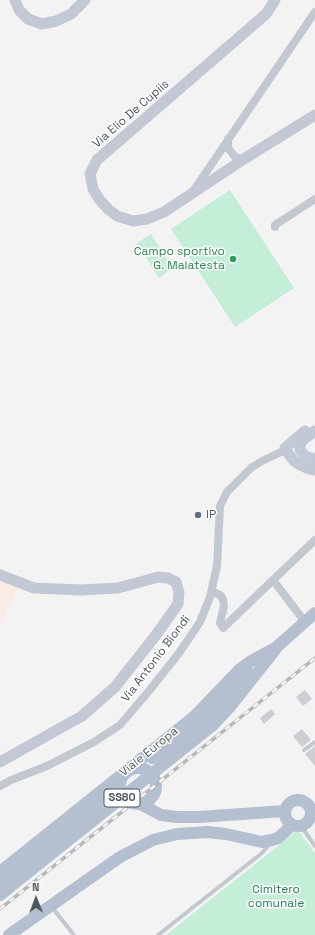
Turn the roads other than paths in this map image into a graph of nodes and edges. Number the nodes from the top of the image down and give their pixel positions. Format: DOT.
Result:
graph roads {
  1 [pos="14,0"];
  2 [pos="85,0"];
  3 [pos="275,0"];
  4 [pos="315,12"];
  5 [pos="315,115"];
  6 [pos="228,139"];
  7 [pos="244,159"];
  8 [pos="191,193"];
  9 [pos="315,199"];
  10 [pos="275,227"];
  11 [pos="315,425"];
  12 [pos="315,431"];
  13 [pos="285,451"];
  14 [pos="315,459"];
  15 [pos="315,470"];
  16 [pos="315,540"];
  17 [pos="0,576"];
  18 [pos="273,580"];
  19 [pos="212,591"];
  20 [pos="315,613"];
  21 [pos="305,622"];
  22 [pos="277,647"];
  23 [pos="315,742"];
  24 [pos="167,749"];
  25 [pos="304,750"];
  26 [pos="0,762"];
  27 [pos="138,768"];
  28 [pos="154,778"];
  29 [pos="120,782"];
  30 [pos="0,786"];
  31 [pos="154,794"];
  32 [pos="125,798"];
  33 [pos="140,804"];
  34 [pos="95,807"];
  35 [pos="313,810"];
  36 [pos="285,811"];
  37 [pos="169,816"];
  38 [pos="296,825"];
  39 [pos="272,840"];
  40 [pos="315,846"];
  41 [pos="0,872"];
  42 [pos="0,883"];
  43 [pos="0,894"];
  44 [pos="51,906"];
  45 [pos="9,935"];
  46 [pos="74,935"];
  47 [pos="158,935"];
  1 -- 2 [label="street"];
  3 -- 8 [label="street, Via Elio De Cupiis"];
  4 -- 6 [label="street"];
  5 -- 7 [label="street, Via Elio De Cupiis"];
  6 -- 7 [label="street"];
  6 -- 8 [label="street"];
  7 -- 8 [label="street, Via Elio De Cupiis"];
  9 -- 10 [label="street"];
  11 -- 13 [label="street"];
  12 -- 14 [label="street"];
  13 -- 15 [label="street"];
  13 -- 19 [label="street, Via Antonio Biondi"];
  16 -- 18 [label="street"];
  17 -- 26 [label="street"];
  18 -- 19 [label="street"];
  18 -- 21 [label="street"];
  19 -- 30 [label="street, Via Antonio Biondi"];
  20 -- 21 [label="main road, Viale Europa / SS80"];
  21 -- 22 [label="main road, Viale Europa / SS80"];
  22 -- 24 [label="main road, Viale Europa / SS80"];
  22 -- 41 [label="main road, Viale Europa / SS80"];
  22 -- 43 [label="main road, Viale Europa / SS80, bridge"];
  23 -- 25 [label="lane"];
  24 -- 27 [label="main road, Viale Europa / SS80"];
  24 -- 28 [label="main road, Viale Europa / SS80"];
  27 -- 28 [label="main road"];
  27 -- 29 [label="main road, SS80"];
  28 -- 31 [label="main road, SS80"];
  29 -- 32 [label="main road, SS80"];
  29 -- 34 [label="main road, Viale Europa / SS80"];
  31 -- 33 [label="main road, SS80"];
  31 -- 37 [label="main road"];
  32 -- 33 [label="main road, SS80"];
  32 -- 34 [label="main road, Viale Europa / SS80"];
  33 -- 37 [label="main road"];
  34 -- 42 [label="main road, Viale Europa / SS80"];
  35 -- 36 [label="main road"];
  35 -- 38 [label="main road"];
  36 -- 37 [label="main road"];
  36 -- 38 [label="main road"];
  38 -- 39 [label="main road"];
  38 -- 40 [label="lane"];
  39 -- 44 [label="main road"];
  39 -- 47 [label="lane"];
  44 -- 45 [label="main road"];
  44 -- 46 [label="lane"];
}
